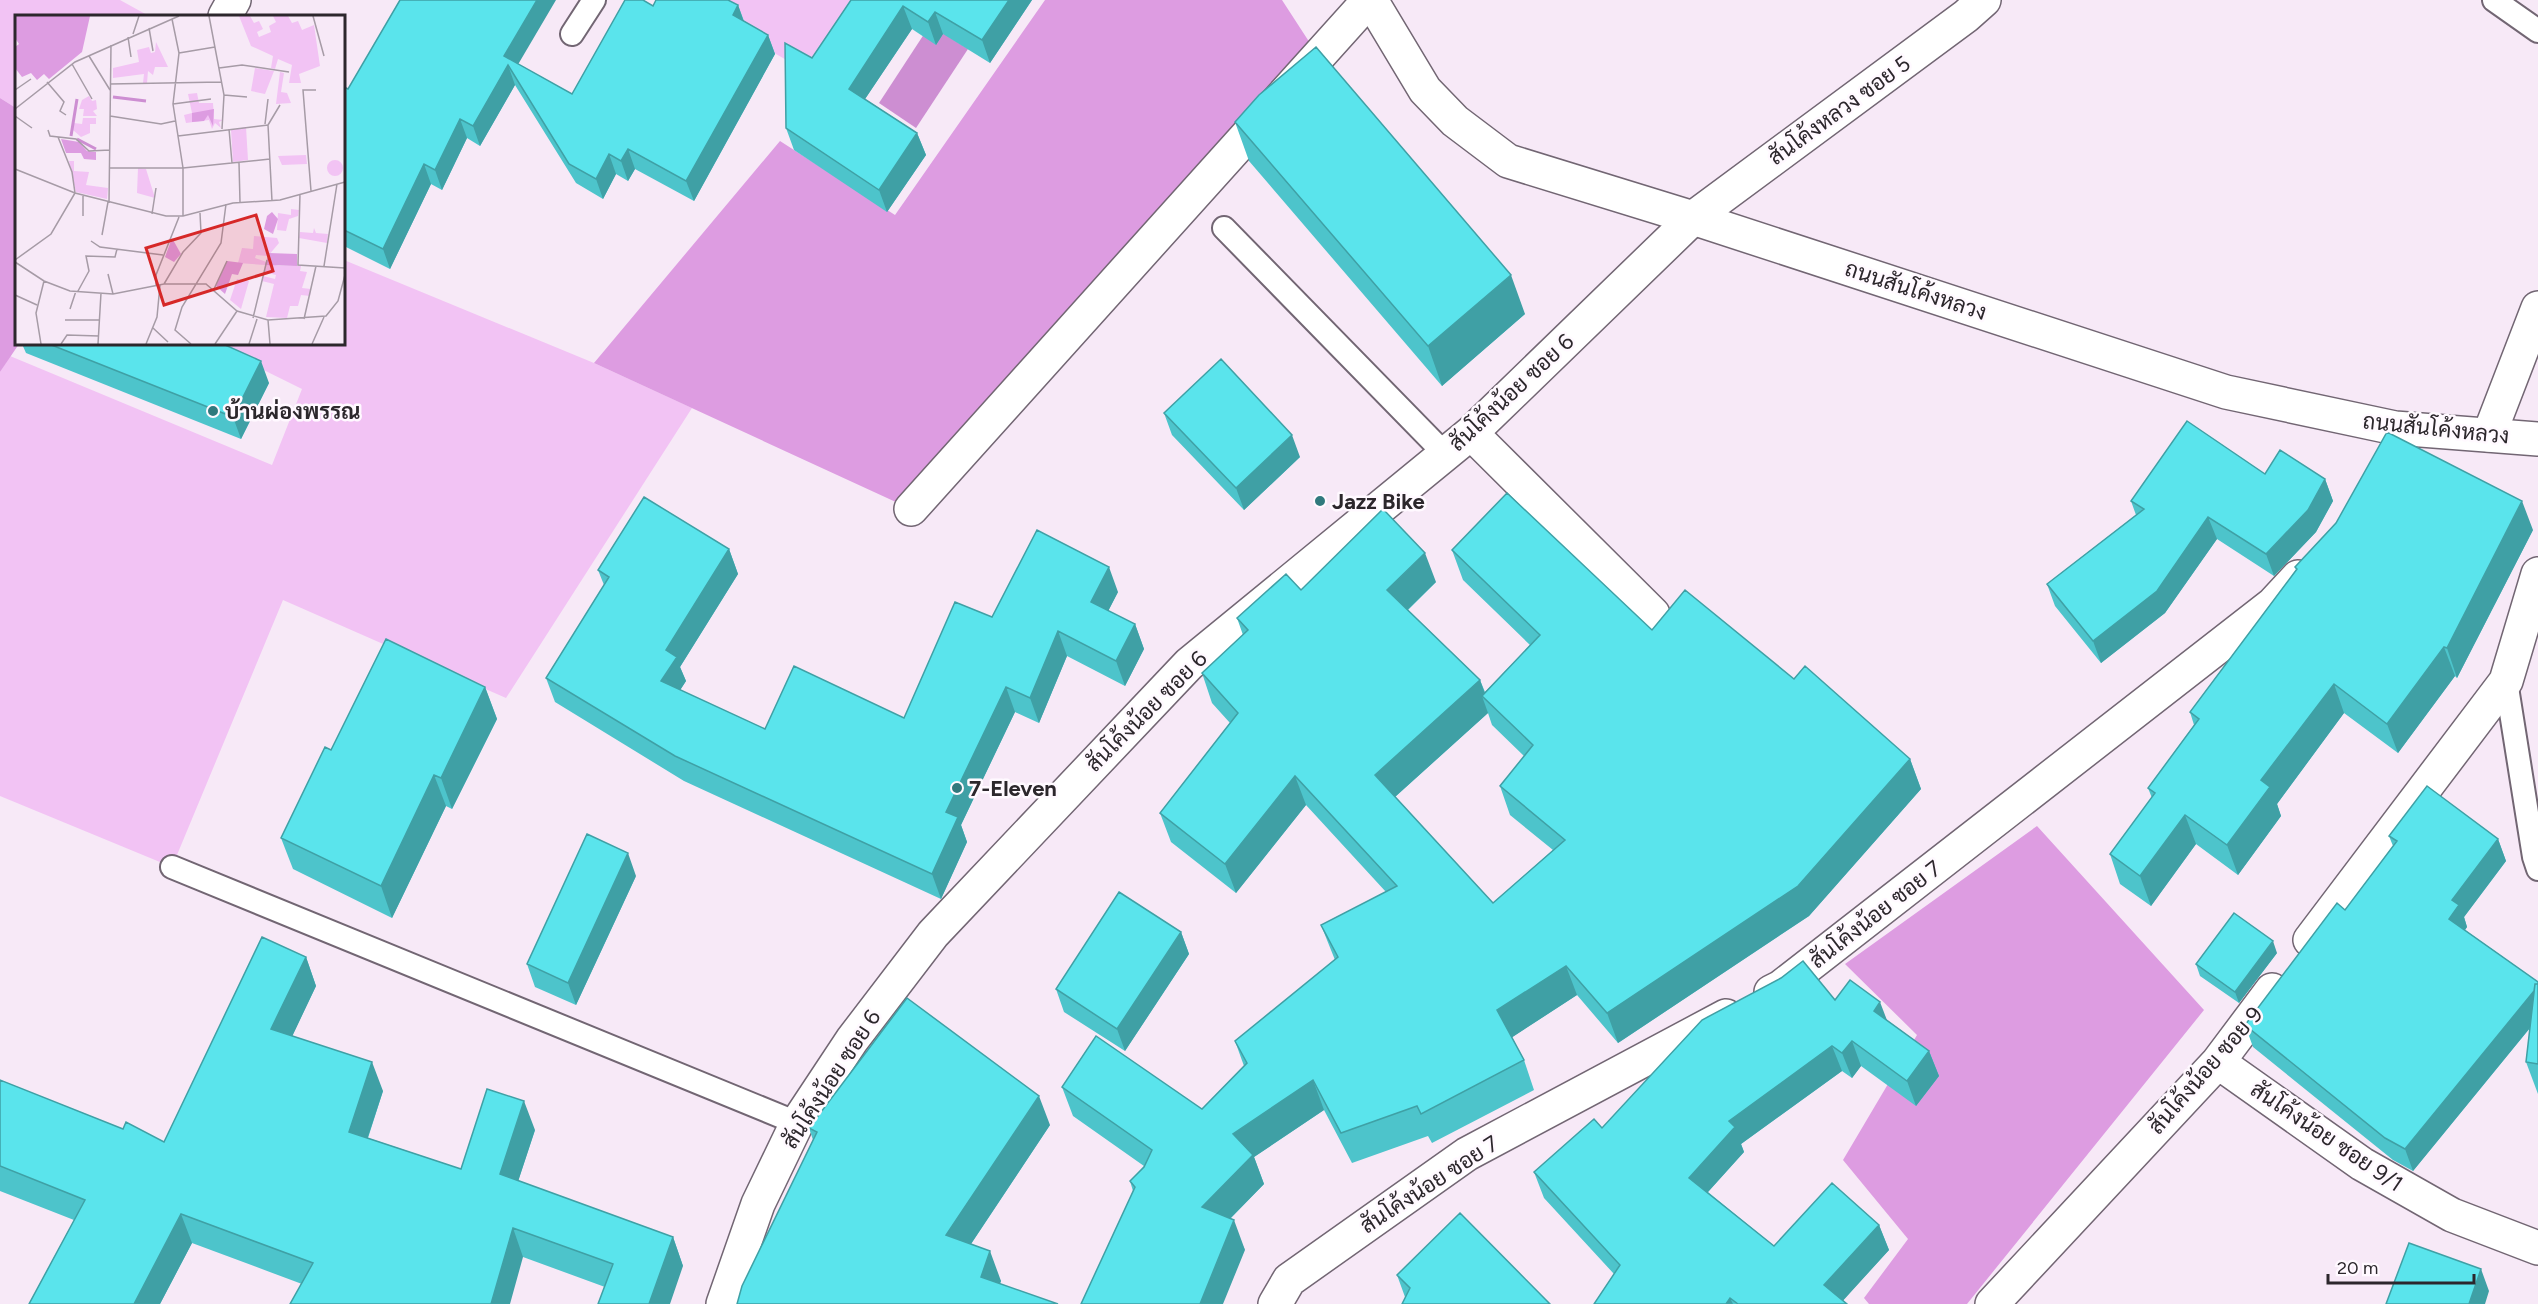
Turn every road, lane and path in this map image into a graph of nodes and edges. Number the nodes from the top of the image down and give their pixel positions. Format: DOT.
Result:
graph roads {
  1 [pos="234,0"];
  2 [pos="594,0"];
  3 [pos="1370,0"];
  4 [pos="2494,0"];
  5 [pos="1969,5"];
  6 [pos="226,15"];
  7 [pos="2538,32"];
  8 [pos="572,34"];
  9 [pos="1693,218"];
  10 [pos="1224,228"];
  11 [pos="2538,308"];
  12 [pos="2395,428"];
  13 [pos="1471,433"];
  14 [pos="2489,435"];
  15 [pos="2538,439"];
  16 [pos="1445,454"];
  17 [pos="2377,459"];
  18 [pos="911,509"];
  19 [pos="2316,558"];
  20 [pos="2538,574"];
  21 [pos="1653,614"];
  22 [pos="2506,681"];
  23 [pos="172,867"];
  24 [pos="2538,869"];
  25 [pos="2218,1062"];
  26 [pos="796,1123"];
  27 [pos="2538,1248"];
  28 [pos="723,1304"];
  29 [pos="1275,1304"];
  30 [pos="1992,1304"];
  1 -- 6 [label="street"];
  2 -- 8 [label="lane"];
  3 -- 9 [label="street, ถนนสันโค้งหลวง"];
  3 -- 18 [label="street"];
  4 -- 7 [label="lane"];
  5 -- 9 [label="street, สันโค้งหลวง ซอย 5"];
  9 -- 12 [label="street, ถนนสันโค้งหลวง"];
  9 -- 13 [label="street, สันโค้งน้อย ซอย 6"];
  10 -- 16 [label="lane"];
  11 -- 14 [label="street"];
  12 -- 14 [label="street, ถนนสันโค้งหลวง"];
  12 -- 17 [label="street"];
  13 -- 16 [label="street, สันโค้งน้อย ซอย 6"];
  13 -- 21 [label="street"];
  14 -- 15 [label="street, ถนนสันโค้งหลวง"];
  16 -- 26 [label="street, สันโค้งน้อย ซอย 6"];
  19 -- 29 [label="street, สันโค้งน้อย ซอย 7"];
  20 -- 22 [label="street, สันโค้งน้อย ซอย 9"];
  22 -- 24 [label="lane"];
  22 -- 25 [label="street, สันโค้งน้อย ซอย 9"];
  23 -- 26 [label="lane"];
  25 -- 27 [label="street, สันโค้งน้อย ซอย 9/1"];
  25 -- 30 [label="street, สันโค้งน้อย ซอย 9"];
  26 -- 28 [label="street, สันโค้งน้อย ซอย 6"];
}
